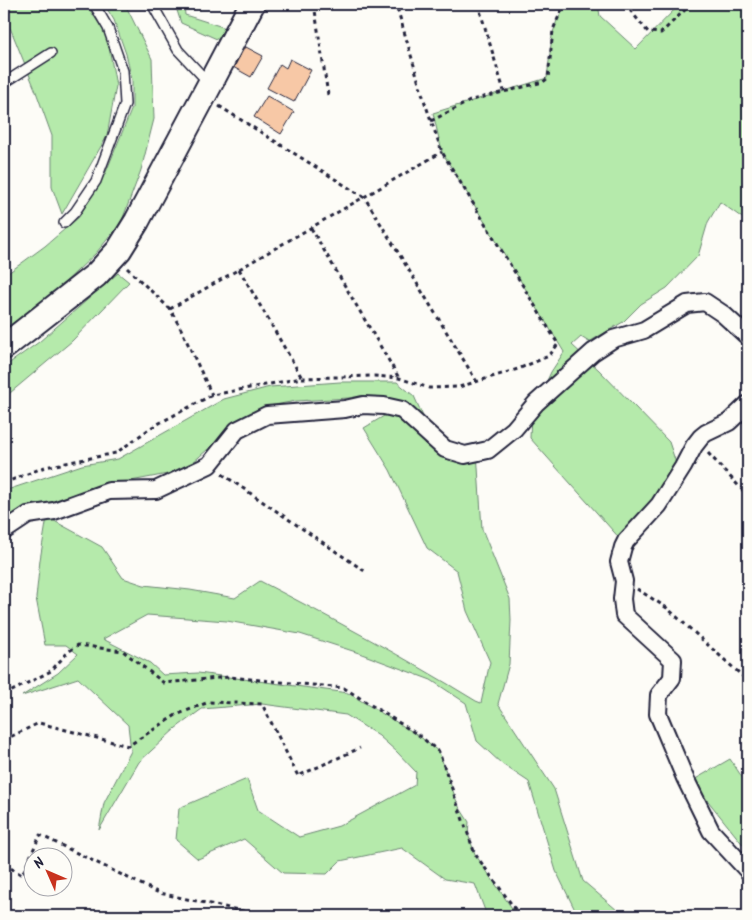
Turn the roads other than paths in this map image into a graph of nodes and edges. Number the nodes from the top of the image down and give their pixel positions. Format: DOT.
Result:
graph roads {
  1 [pos="94,4"];
  2 [pos="152,4"];
  3 [pos="252,4"];
  4 [pos="51,53"];
  5 [pos="4,83"];
  6 [pos="207,90"];
  7 [pos="64,223"];
  8 [pos="748,336"];
  9 [pos="4,346"];
  10 [pos="748,404"];
  11 [pos="4,531"];
  12 [pos="748,871"];
  1 -- 7 [label="lane"];
  2 -- 6 [label="lane"];
  3 -- 6 [label="street"];
  4 -- 5 [label="lane"];
  6 -- 9 [label="street"];
  8 -- 11 [label="street"];
  10 -- 12 [label="street"];
}
